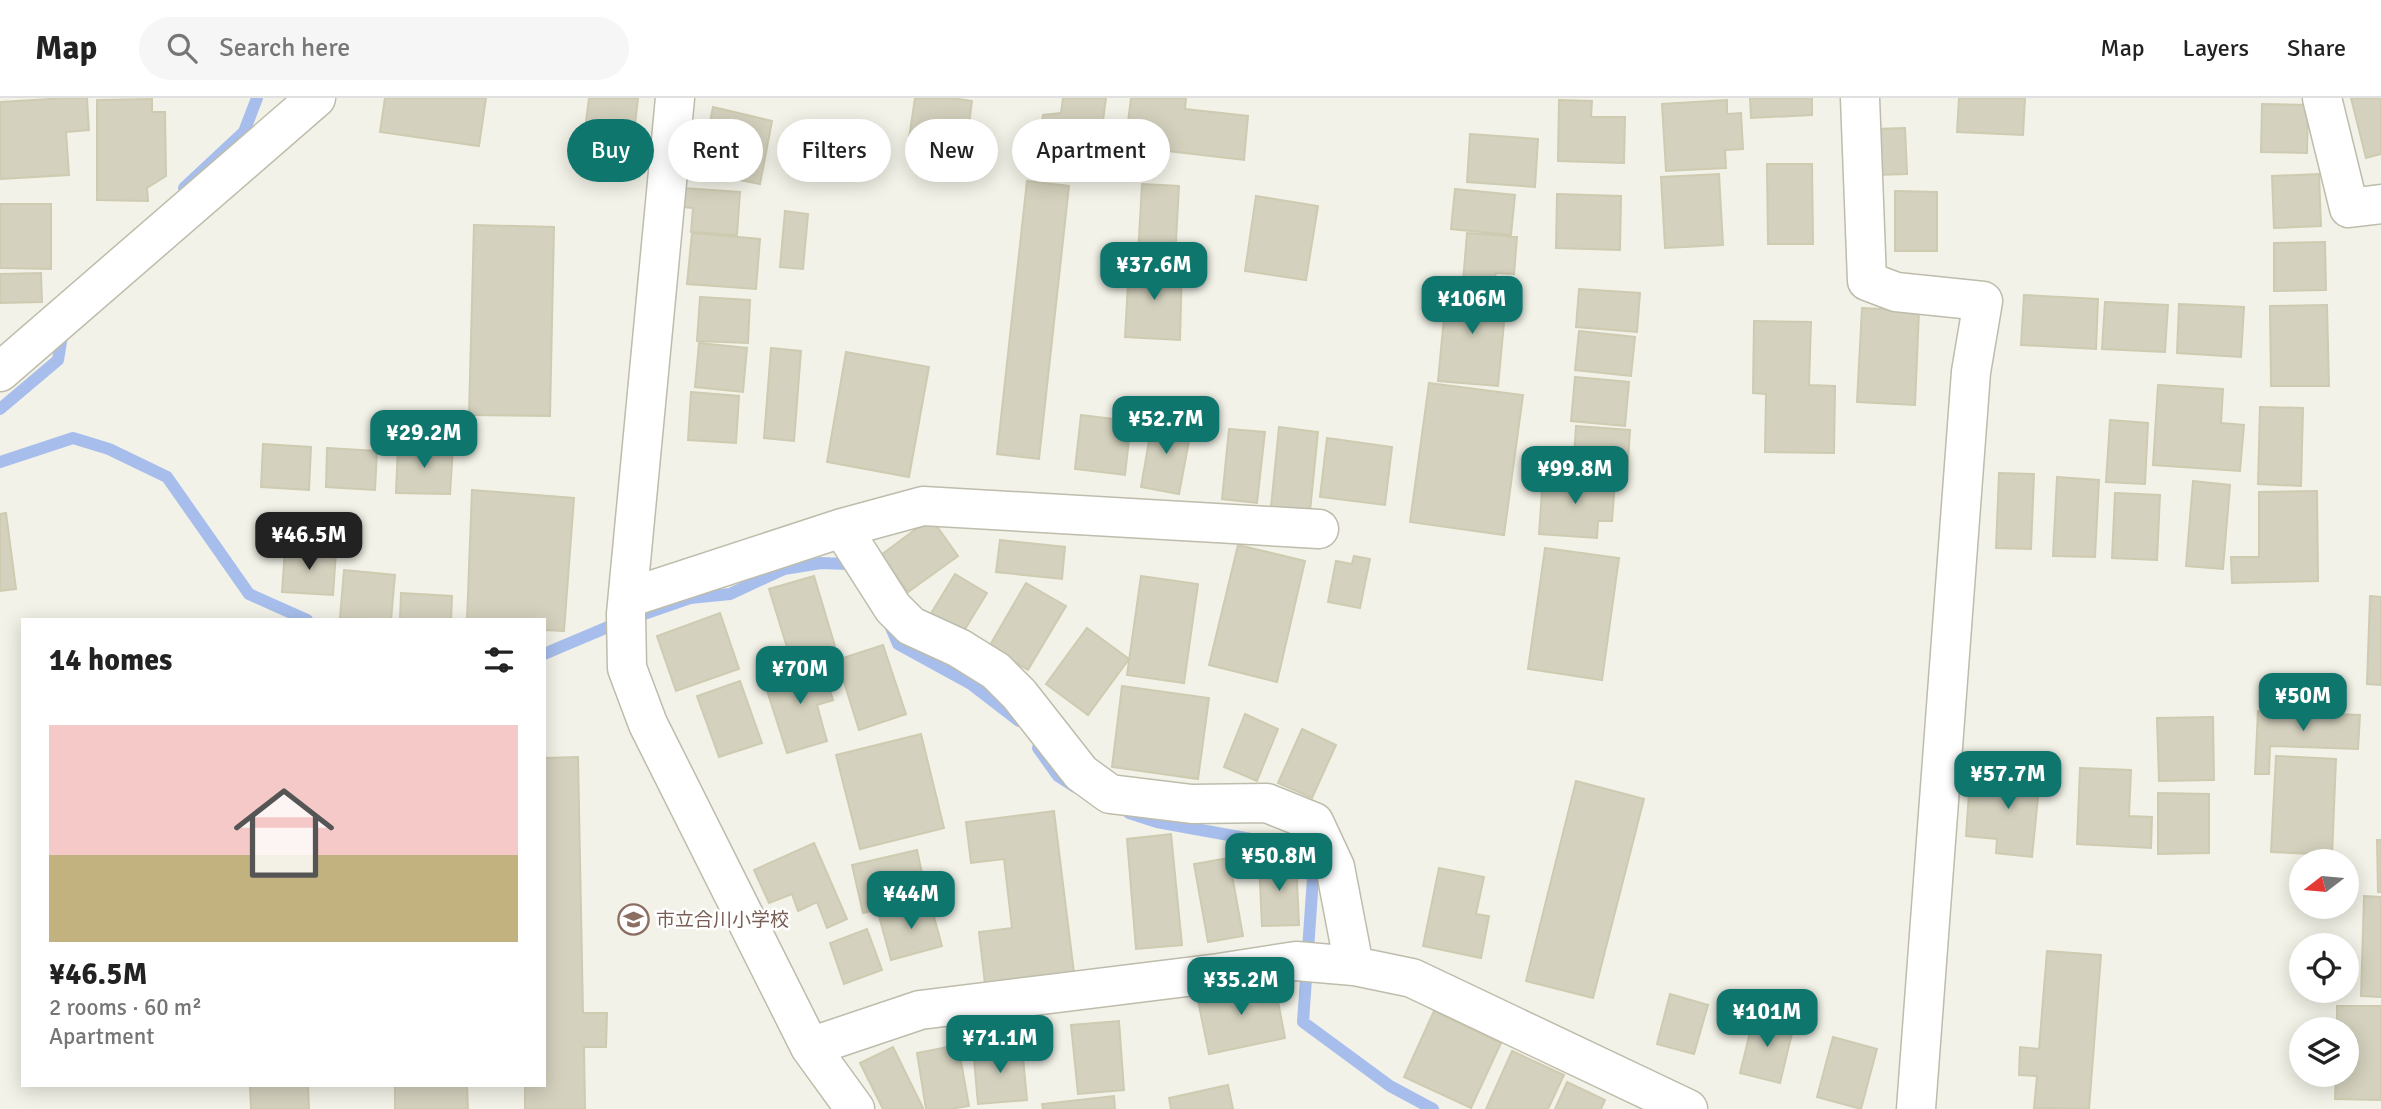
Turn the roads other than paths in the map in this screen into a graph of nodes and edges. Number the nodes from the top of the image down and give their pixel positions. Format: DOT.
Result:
graph roads {
  1 [pos="316,98"];
  2 [pos="675,98"];
  3 [pos="1860,98"];
  4 [pos="2322,98"];
  5 [pos="2381,204"];
  6 [pos="0,372"];
  7 [pos="842,528"];
  8 [pos="1319,529"];
  9 [pos="627,620"];
  10 [pos="1354,966"];
  11 [pos="810,1046"];
  12 [pos="855,1109"];
  13 [pos="1688,1109"];
  14 [pos="1916,1109"];
  1 -- 6 [label="street"];
  2 -- 9 [label="street"];
  3 -- 14 [label="street"];
  4 -- 5 [label="street"];
  7 -- 8 [label="street"];
  7 -- 9 [label="street"];
  7 -- 10 [label="street"];
  9 -- 11 [label="street"];
  10 -- 11 [label="street"];
  10 -- 13 [label="street"];
  11 -- 12 [label="street"];
}
